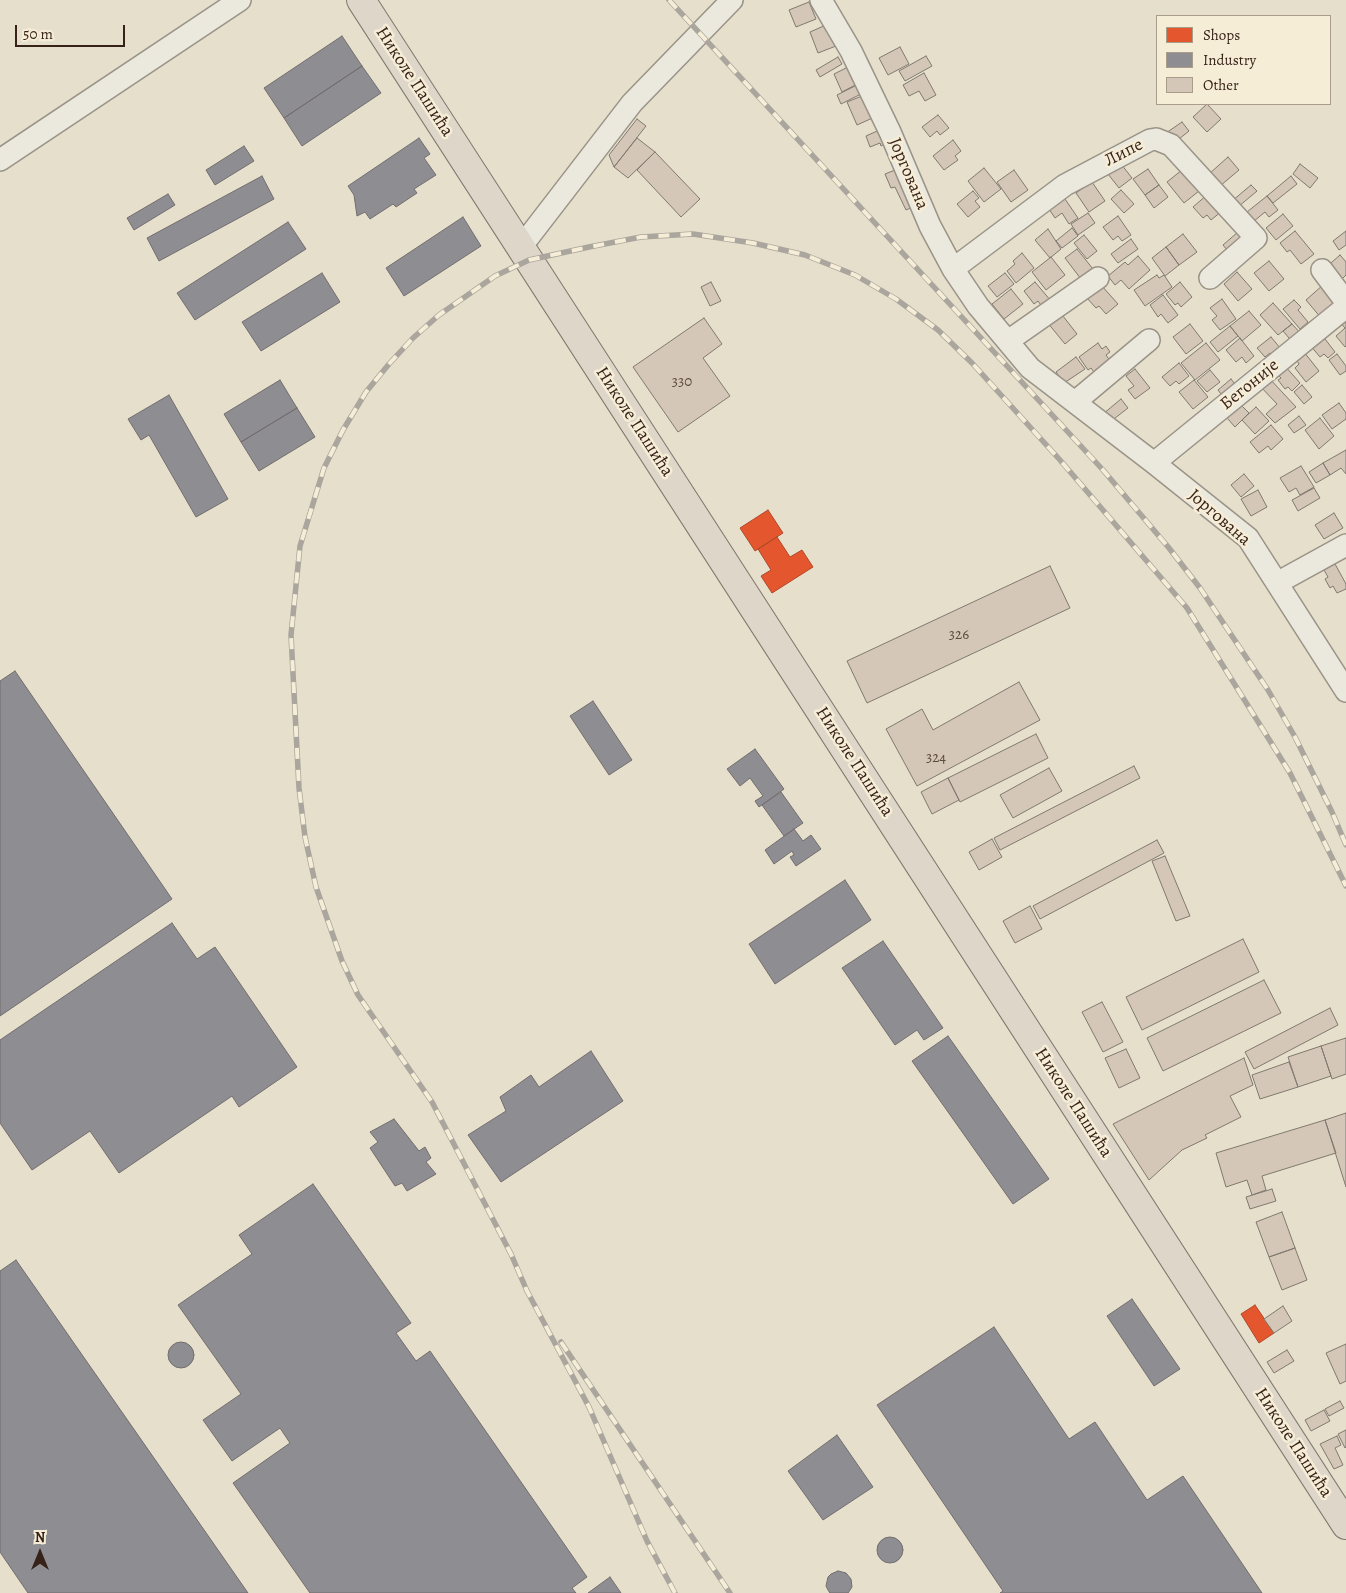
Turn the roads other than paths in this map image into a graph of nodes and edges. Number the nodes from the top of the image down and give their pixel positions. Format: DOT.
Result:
graph roads {
  1 [pos="240,0"];
  2 [pos="361,0"];
  3 [pos="732,0"];
  4 [pos="828,2"];
  5 [pos="0,160"];
  6 [pos="521,247"];
  7 [pos="953,269"];
  8 [pos="1322,270"];
  9 [pos="1098,278"];
  10 [pos="1210,278"];
  11 [pos="1346,302"];
  12 [pos="1346,307"];
  13 [pos="1149,340"];
  14 [pos="1008,341"];
  15 [pos="1075,402"];
  16 [pos="1154,463"];
  17 [pos="1346,545"];
  18 [pos="1277,583"];
  19 [pos="1346,691"];
  20 [pos="1346,1525"];
  1 -- 5 [label="street"];
  2 -- 6 [label="main road, Николе Пашића"];
  3 -- 6 [label="street"];
  4 -- 7 [label="street, Јоргована"];
  6 -- 20 [label="main road, Николе Пашића"];
  7 -- 10 [label="street, Липе"];
  7 -- 14 [label="street, Јоргована"];
  8 -- 11 [label="street"];
  9 -- 14 [label="street"];
  12 -- 16 [label="street, Бегоније"];
  13 -- 15 [label="street"];
  14 -- 15 [label="street, Јоргована"];
  15 -- 16 [label="street, Јоргована"];
  16 -- 18 [label="street, Јоргована"];
  17 -- 18 [label="street"];
  18 -- 19 [label="street, Јоргована"];
}
